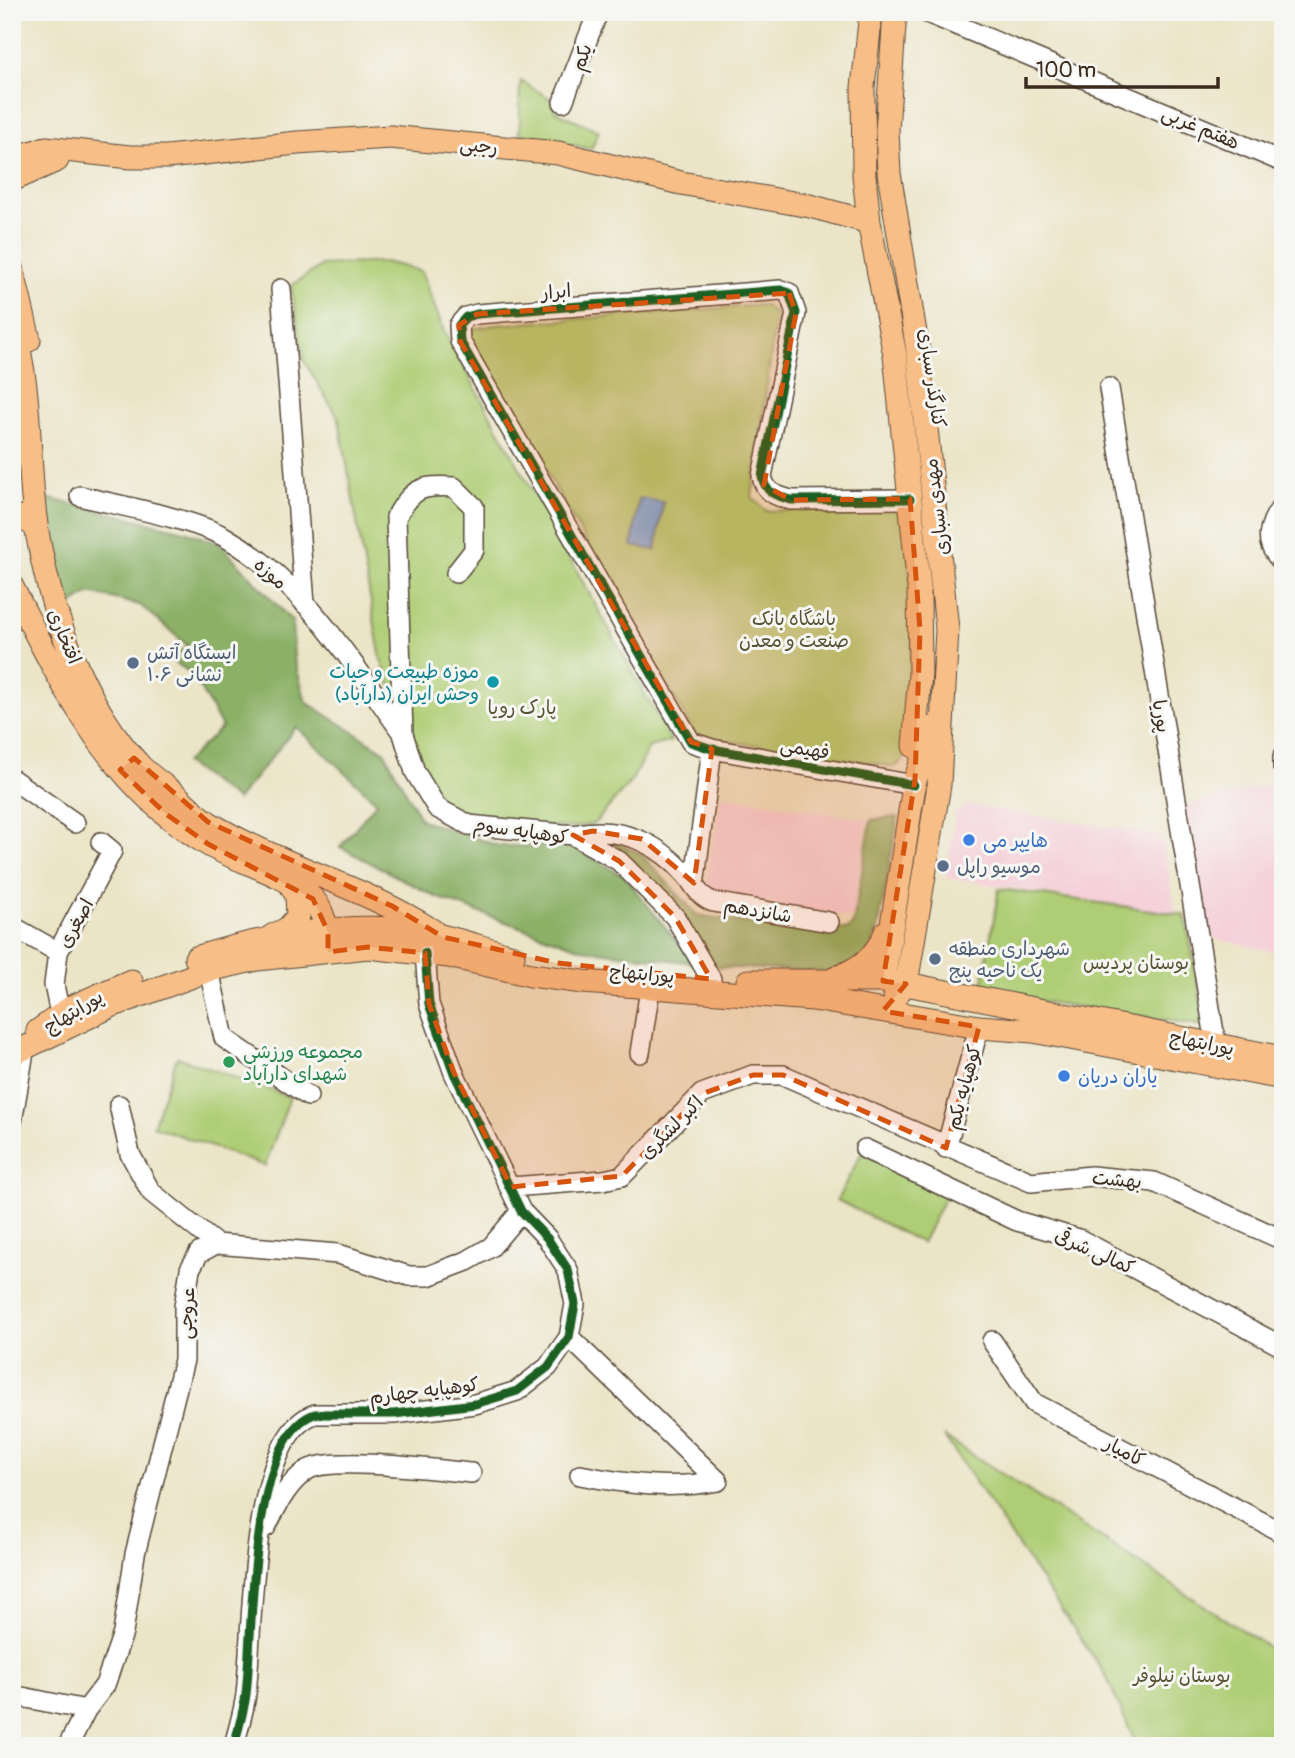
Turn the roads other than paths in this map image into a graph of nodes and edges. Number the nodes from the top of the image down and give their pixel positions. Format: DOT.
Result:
graph roads {
  1 [pos="598,12"];
  2 [pos="871,12"];
  3 [pos="884,12"];
  4 [pos="895,12"];
  5 [pos="910,12"];
  6 [pos="925,12"];
  7 [pos="564,102"];
  8 [pos="83,152"];
  9 [pos="12,159"];
  10 [pos="1283,162"];
  11 [pos="12,180"];
  12 [pos="869,222"];
  13 [pos="12,268"];
  14 [pos="281,289"];
  15 [pos="12,323"];
  16 [pos="1109,388"];
  17 [pos="34,482"];
  18 [pos="80,496"];
  19 [pos="909,499"];
  20 [pos="1283,505"];
  21 [pos="12,517"];
  22 [pos="35,526"];
  23 [pos="1283,562"];
  24 [pos="456,573"];
  25 [pos="12,587"];
  26 [pos="305,604"];
  27 [pos="403,734"];
  28 [pos="691,742"];
  29 [pos="712,749"];
  30 [pos="1283,757"];
  31 [pos="127,764"];
  32 [pos="1283,767"];
  33 [pos="12,779"];
  34 [pos="914,782"];
  35 [pos="939,785"];
  36 [pos="75,823"];
  37 [pos="573,835"];
  38 [pos="101,842"];
  39 [pos="281,858"];
  40 [pos="901,860"];
  41 [pos="925,864"];
  42 [pos="291,885"];
  43 [pos="694,886"];
  44 [pos="892,916"];
  45 [pos="829,922"];
  46 [pos="12,926"];
  47 [pos="264,940"];
  48 [pos="328,942"];
  49 [pos="446,946"];
  50 [pos="58,952"];
  51 [pos="425,953"];
  52 [pos="209,970"];
  53 [pos="710,979"];
  54 [pos="894,987"];
  55 [pos="650,989"];
  56 [pos="818,991"];
  57 [pos="60,1014"];
  58 [pos="979,1027"];
  59 [pos="1033,1031"];
  60 [pos="18,1050"];
  61 [pos="640,1053"];
  62 [pos="1214,1054"];
  63 [pos="1283,1058"];
  64 [pos="1283,1078"];
  65 [pos="308,1096"];
  66 [pos="119,1105"];
  67 [pos="12,1122"];
  68 [pos="946,1148"];
  69 [pos="865,1149"];
  70 [pos="511,1187"];
  71 [pos="520,1211"];
  72 [pos="1283,1240"];
  73 [pos="216,1244"];
  74 [pos="569,1337"];
  75 [pos="992,1341"];
  76 [pos="1283,1347"];
  77 [pos="471,1473"];
  78 [pos="580,1475"];
  79 [pos="1283,1533"];
  80 [pos="257,1544"];
  81 [pos="12,1695"];
  82 [pos="86,1710"];
  83 [pos="68,1746"];
  84 [pos="234,1746"];
  1 -- 7 [label="street, یکم"];
  2 -- 12 [label="main road, کنارگذر سباری"];
  3 -- 34 [label="main road"];
  4 -- 35 [label="main road, مهدی سباری"];
  5 -- 35 [label="main road, کنارگذر سباری"];
  6 -- 10 [label="street, هفتم غربی"];
  8 -- 9 [label="main road, رجبی"];
  8 -- 11 [label="main road, رجبی"];
  8 -- 12 [label="main road, رجبی"];
  12 -- 19 [label="main road, کنارگذر سباری"];
  13 -- 17 [label="main road"];
  14 -- 26 [label="street"];
  15 -- 17 [label="main road, افتخاری"];
  16 -- 62 [label="street, پوریا"];
  17 -- 22 [label="main road, افتخاری"];
  18 -- 26 [label="street, موزه"];
  19 -- 28 [label="street, ابرار"];
  19 -- 34 [label="main road, کنارگذر سباری"];
  20 -- 23 [label="street"];
  21 -- 22 [label="main road"];
  22 -- 31 [label="main road, افتخاری"];
  24 -- 27 [label="street"];
  25 -- 31 [label="main road, افتخاری"];
  26 -- 27 [label="street, موزه"];
  27 -- 37 [label="street, کوهپایه سوم"];
  28 -- 29 [label="street, فهیمی"];
  29 -- 34 [label="street, فهیمی"];
  29 -- 43 [label="street"];
  30 -- 32 [label="street"];
  31 -- 39 [label="main road, افتخاری"];
  31 -- 42 [label="main road, افتخاری"];
  33 -- 36 [label="street"];
  34 -- 40 [label="main road"];
  35 -- 41 [label="main road, مهدی سباری"];
  37 -- 43 [label="street, شانزدهم"];
  37 -- 53 [label="street, کوهپایه سوم"];
  38 -- 50 [label="street, اصغری"];
  39 -- 48 [label="main road"];
  39 -- 49 [label="main road"];
  40 -- 41 [label="main road"];
  40 -- 44 [label="main road"];
  41 -- 54 [label="main road, مهدی سباری"];
  42 -- 47 [label="main road"];
  42 -- 48 [label="main road, افتخاری"];
  43 -- 45 [label="street, شانزدهم"];
  44 -- 54 [label="main road"];
  44 -- 56 [label="main road"];
  46 -- 50 [label="street"];
  47 -- 48 [label="main road, پورابتهاج"];
  47 -- 57 [label="main road, پورابتهاج"];
  48 -- 49 [label="main road, پورابتهاج"];
  48 -- 51 [label="main road, پورابتهاج"];
  48 -- 52 [label="main road, پورابتهاج"];
  49 -- 51 [label="main road, پورابتهاج"];
  49 -- 53 [label="main road, پورابتهاج"];
  49 -- 55 [label="main road, پورابتهاج"];
  50 -- 57 [label="street, اصغری"];
  51 -- 70 [label="street, کوهپایه چهارم"];
  52 -- 60 [label="main road, پورابتهاج"];
  52 -- 65 [label="street"];
  53 -- 56 [label="main road, پورابتهاج"];
  54 -- 56 [label="main road"];
  54 -- 59 [label="main road"];
  54 -- 62 [label="main road, پورابتهاج"];
  55 -- 56 [label="main road, پورابتهاج"];
  55 -- 61 [label="street"];
  56 -- 58 [label="main road, پورابتهاج"];
  57 -- 60 [label="main road, پورابتهاج"];
  58 -- 59 [label="main road, پورابتهاج"];
  58 -- 68 [label="street, کوهپایه یکم"];
  59 -- 62 [label="main road, پورابتهاج"];
  60 -- 67 [label="street"];
  62 -- 63 [label="main road, پورابتهاج"];
  62 -- 64 [label="main road, پورابتهاج"];
  66 -- 73 [label="street"];
  68 -- 70 [label="street, اکبر لشگری"];
  68 -- 72 [label="street, بهشت"];
  69 -- 76 [label="street, کمالی شرقی"];
  70 -- 71 [label="street, کوهپایه چهارم"];
  71 -- 73 [label="street"];
  71 -- 74 [label="street, کوهپایه چهارم"];
  73 -- 82 [label="street, عروجی"];
  74 -- 78 [label="street"];
  74 -- 80 [label="street, کوهپایه چهارم"];
  75 -- 79 [label="street, کامیار"];
  77 -- 80 [label="street"];
  80 -- 84 [label="street, کوهپایه چهارم"];
  81 -- 82 [label="street"];
  82 -- 83 [label="street, عروجی"];
}
